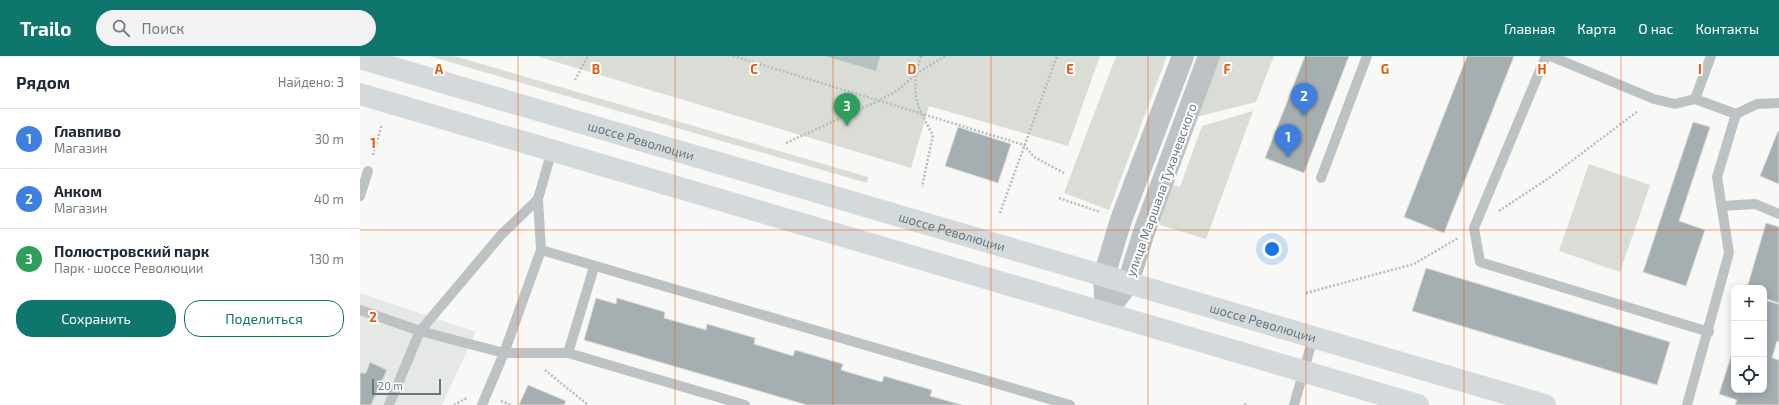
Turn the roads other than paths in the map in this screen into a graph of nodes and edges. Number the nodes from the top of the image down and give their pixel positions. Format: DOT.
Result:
graph roads {
  1 [pos="1183,56"];
  2 [pos="1209,56"];
  3 [pos="1367,56"];
  4 [pos="1546,56"];
  5 [pos="1550,56"];
  6 [pos="1711,56"];
  7 [pos="360,58"];
  8 [pos="360,94"];
  9 [pos="1695,99"];
  10 [pos="1779,103"];
  11 [pos="1736,114"];
  12 [pos="552,150"];
  13 [pos="368,171"];
  14 [pos="1321,178"];
  15 [pos="360,196"];
  16 [pos="538,200"];
  17 [pos="1722,206"];
  18 [pos="1779,214"];
  19 [pos="541,250"];
  20 [pos="594,267"];
  21 [pos="1104,276"];
  22 [pos="1128,283"];
  23 [pos="360,310"];
  24 [pos="1106,313"];
  25 [pos="420,331"];
  26 [pos="1709,332"];
  27 [pos="1313,338"];
  28 [pos="504,353"];
  29 [pos="568,353"];
  30 [pos="1304,371"];
  31 [pos="389,405"];
  32 [pos="482,405"];
  33 [pos="745,405"];
  34 [pos="1070,405"];
  35 [pos="1294,405"];
  36 [pos="1418,405"];
  37 [pos="1545,405"];
  38 [pos="1687,405"];
  1 -- 21 [label="street, улица Маршала Тухачевского"];
  2 -- 22 [label="street, улица Маршала Тухачевского"];
  3 -- 14 [label="lane"];
  4 -- 26 [label="lane"];
  5 -- 9 [label="lane"];
  6 -- 9 [label="lane"];
  7 -- 21 [label="main road, шоссе Революции"];
  8 -- 12 [label="main road"];
  9 -- 11 [label="lane"];
  10 -- 11 [label="lane"];
  11 -- 17 [label="lane"];
  12 -- 16 [label="lane"];
  12 -- 24 [label="main road"];
  13 -- 15 [label="lane"];
  16 -- 19 [label="lane"];
  16 -- 25 [label="lane"];
  17 -- 18 [label="lane"];
  17 -- 26 [label="lane"];
  19 -- 20 [label="lane"];
  19 -- 28 [label="lane"];
  20 -- 29 [label="lane"];
  20 -- 34 [label="lane"];
  21 -- 22 [label="main road, шоссе Революции"];
  21 -- 24 [label="street, улица Маршала Тухачевского"];
  22 -- 24 [label="street, улица Маршала Тухачевского"];
  22 -- 27 [label="main road, шоссе Революции"];
  23 -- 25 [label="lane"];
  24 -- 30 [label="main road"];
  25 -- 28 [label="lane"];
  25 -- 31 [label="lane"];
  26 -- 38 [label="lane"];
  27 -- 30 [label="lane"];
  27 -- 37 [label="main road, шоссе Революции"];
  28 -- 29 [label="lane"];
  28 -- 32 [label="lane"];
  29 -- 33 [label="lane"];
  30 -- 35 [label="lane"];
  30 -- 36 [label="main road"];
}
